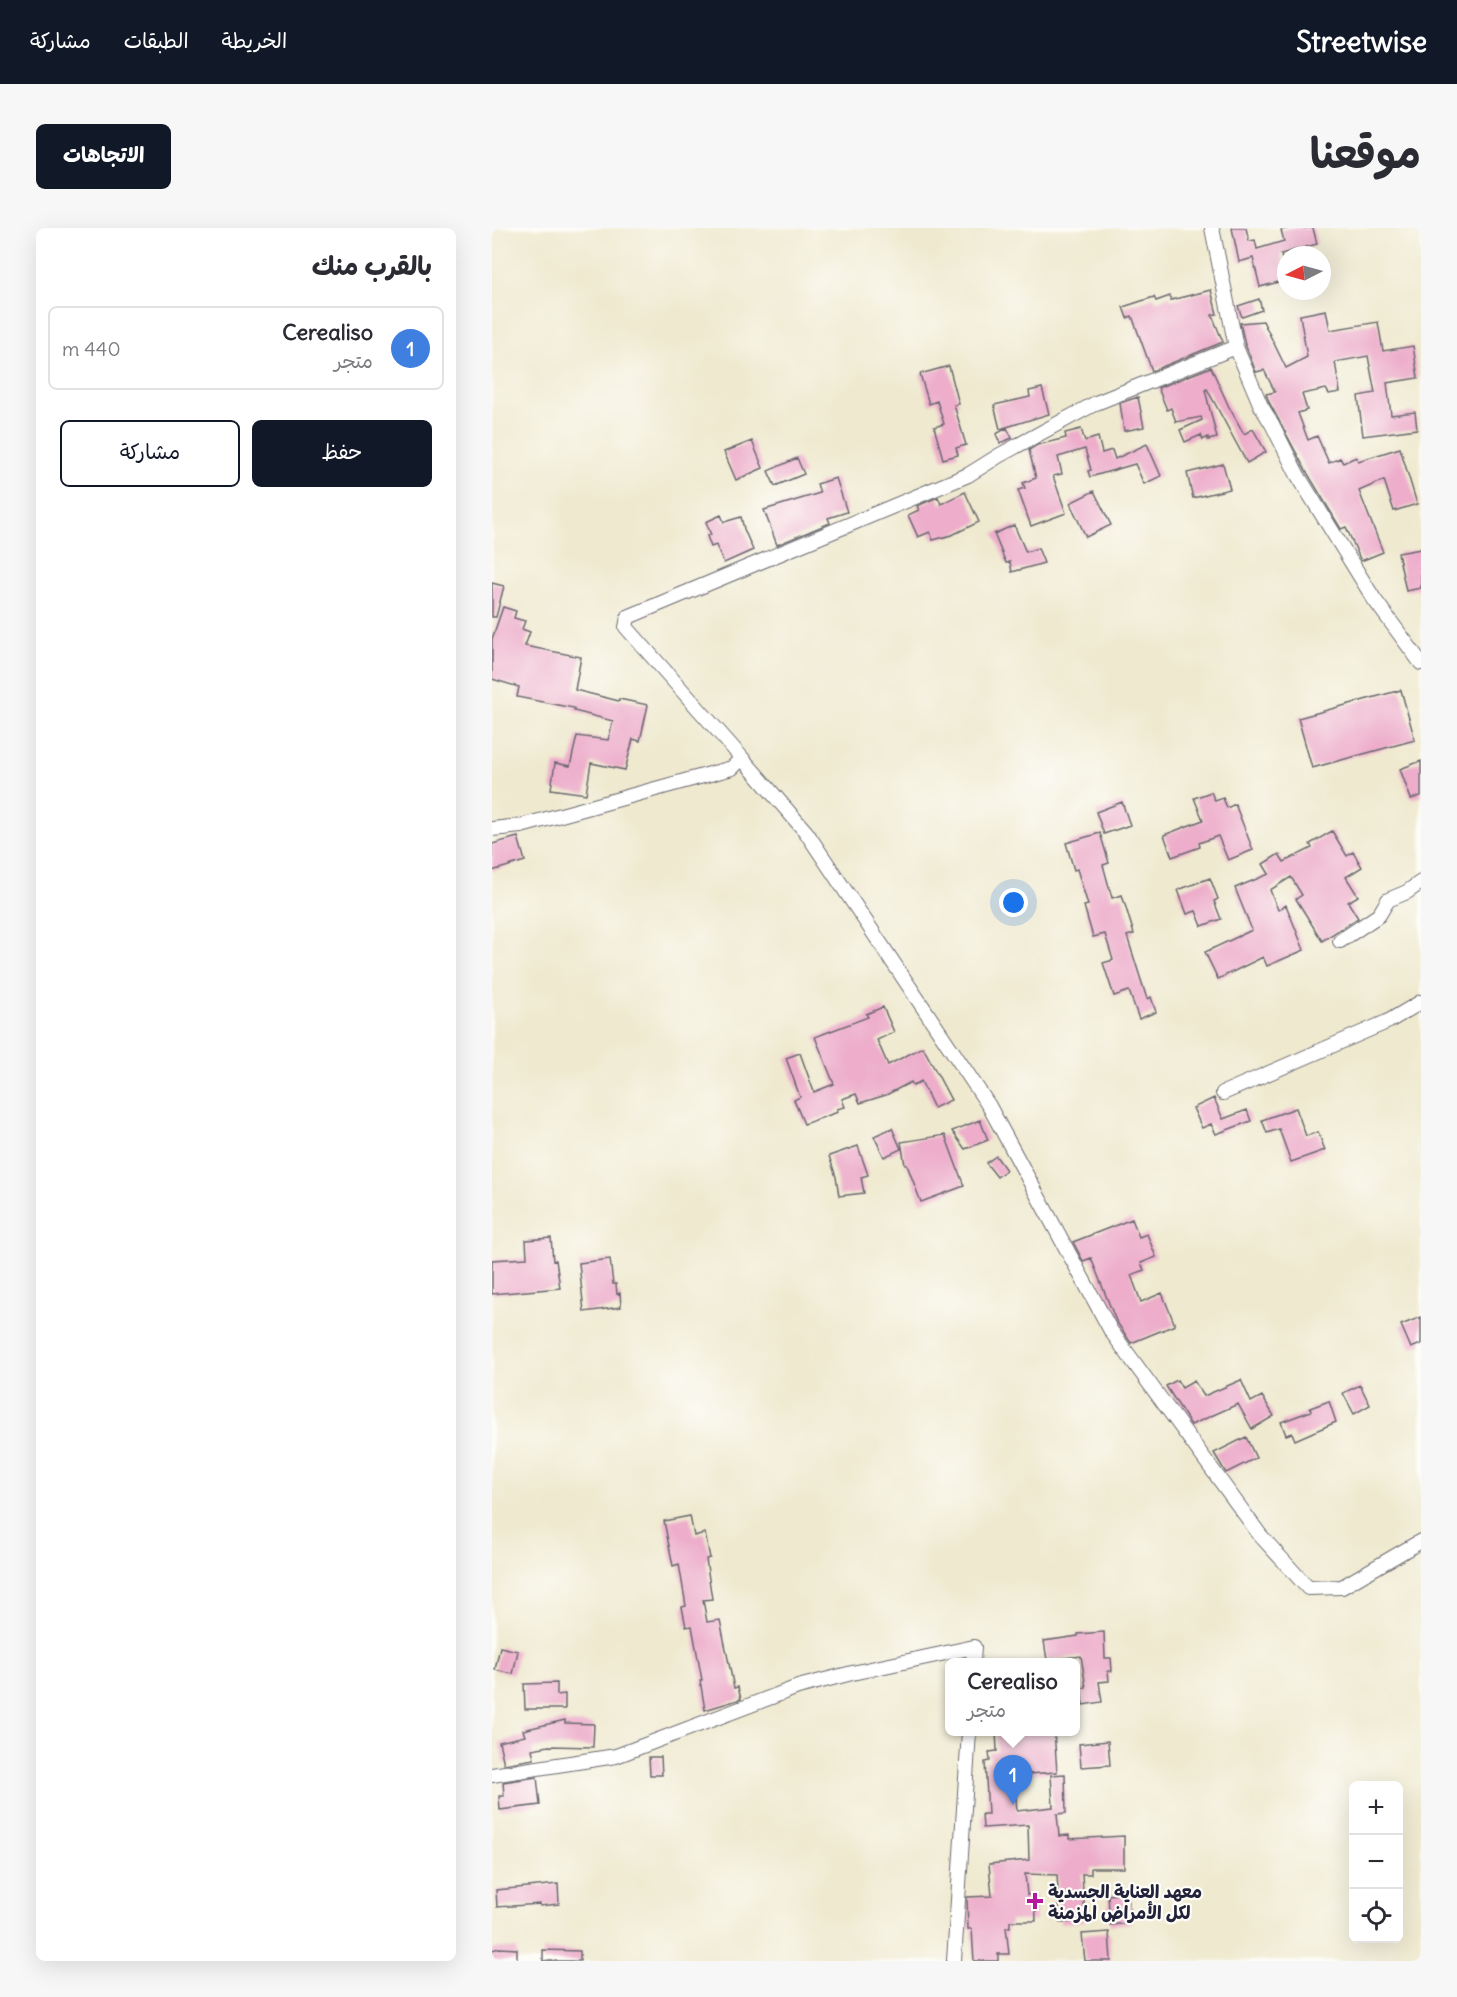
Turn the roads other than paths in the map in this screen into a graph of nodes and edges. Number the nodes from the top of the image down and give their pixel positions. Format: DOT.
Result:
graph roads {
  1 [pos="1212,228"];
  2 [pos="1236,347"];
  3 [pos="1421,663"];
  4 [pos="742,758"];
  5 [pos="492,829"];
  6 [pos="1421,882"];
  7 [pos="1340,941"];
  8 [pos="1421,1002"];
  9 [pos="1223,1093"];
  10 [pos="1421,1541"];
  11 [pos="973,1658"];
  12 [pos="969,1736"];
  13 [pos="492,1775"];
  14 [pos="954,1961"];
  1 -- 2 [label="street"];
  2 -- 3 [label="street"];
  2 -- 4 [label="street"];
  4 -- 5 [label="street"];
  4 -- 10 [label="street"];
  6 -- 7 [label="street"];
  8 -- 9 [label="street"];
  11 -- 13 [label="street"];
  12 -- 14 [label="street"];
}
